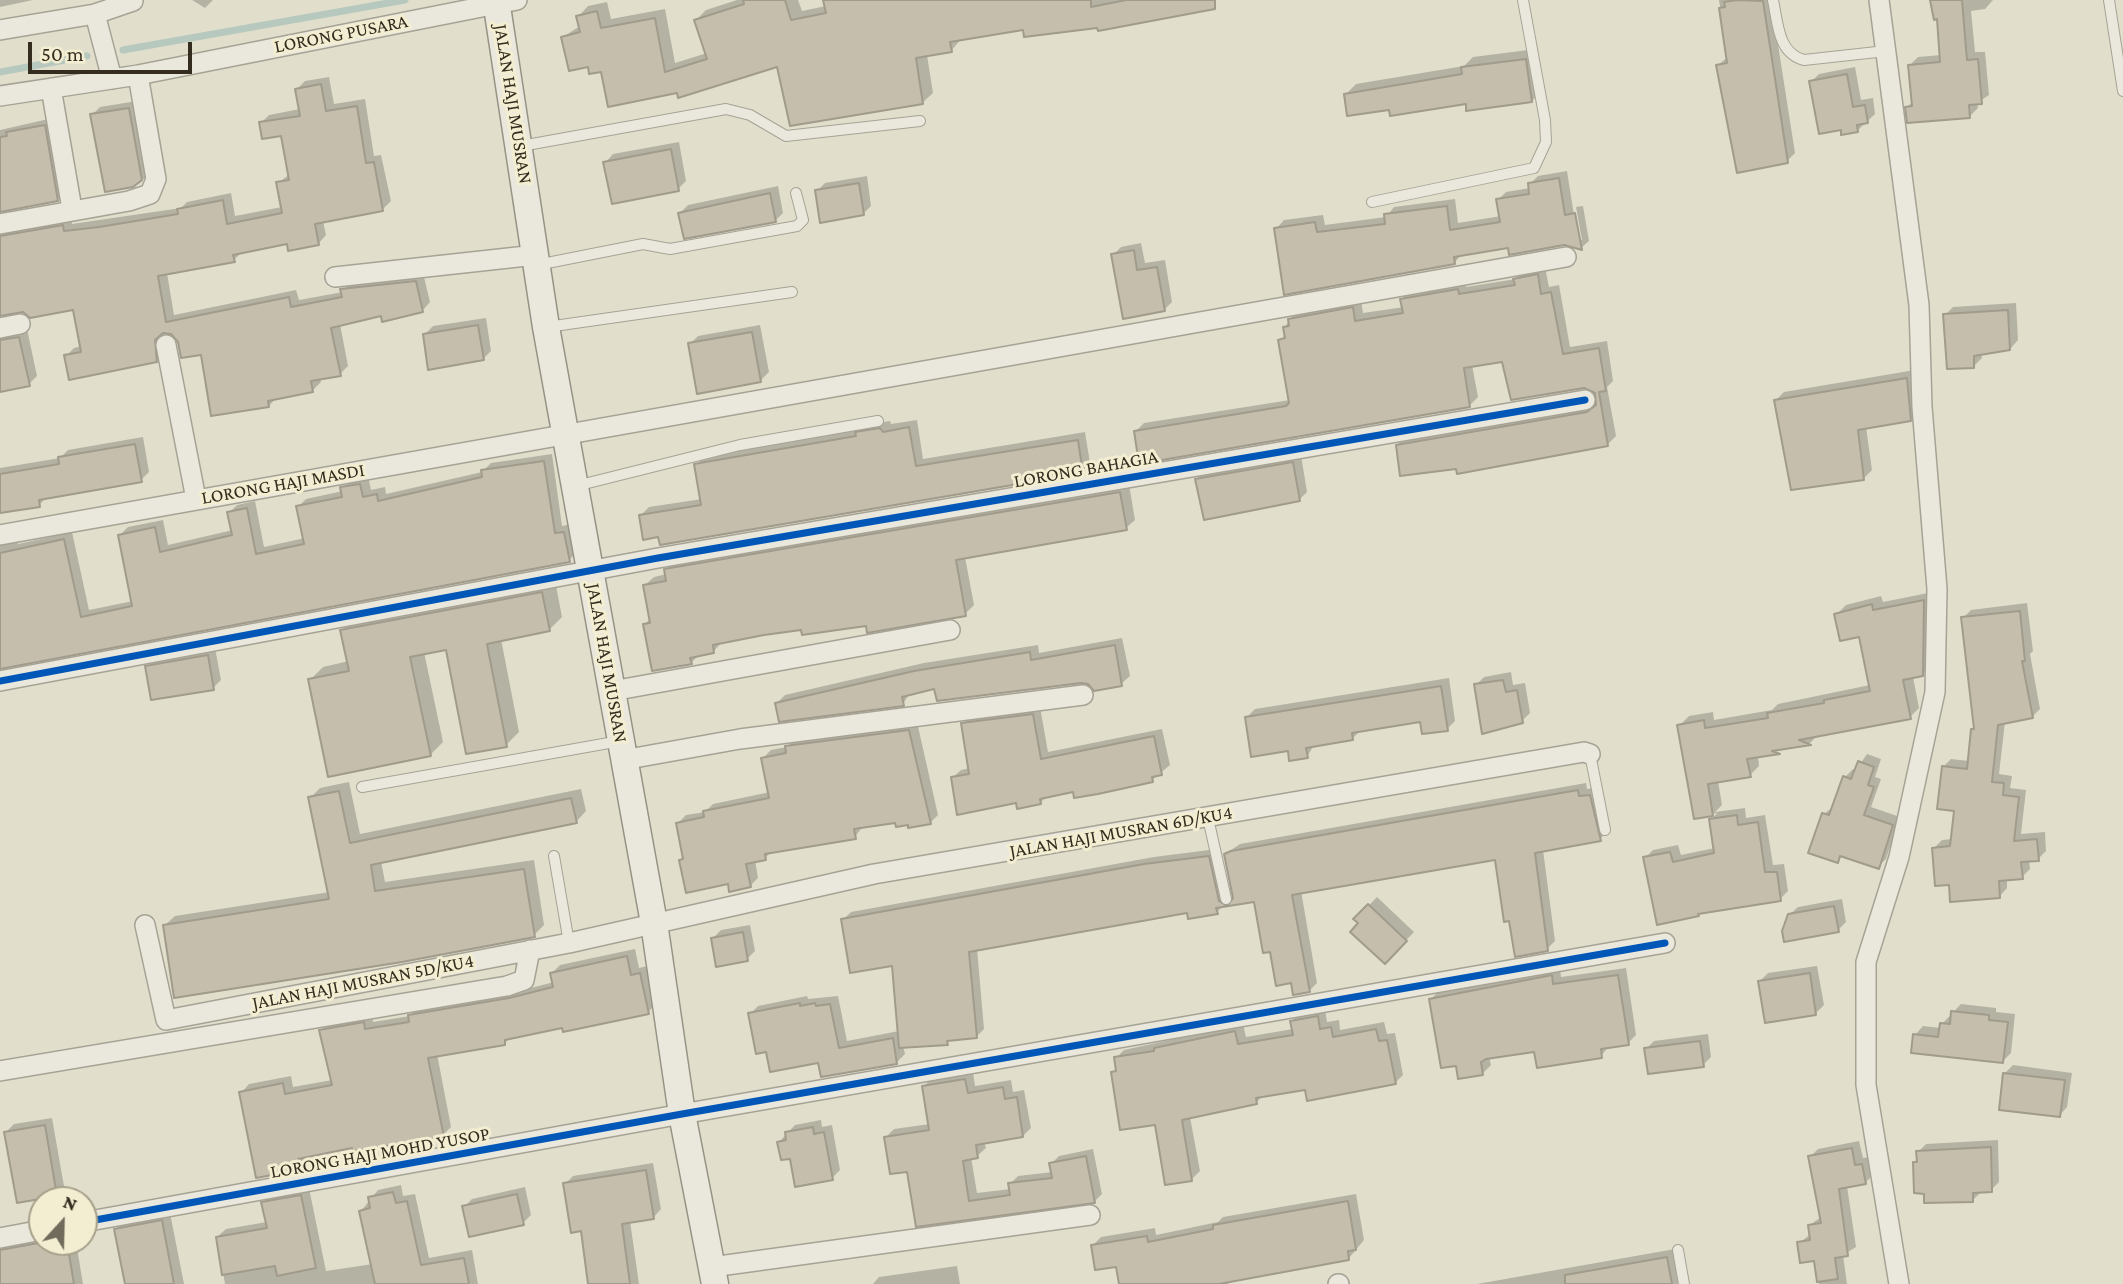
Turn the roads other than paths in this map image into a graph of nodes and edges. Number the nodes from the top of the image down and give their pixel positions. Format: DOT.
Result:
graph roads {
  1 [pos="1523,0"];
  2 [pos="1773,0"];
  3 [pos="1879,0"];
  4 [pos="2109,0"];
  5 [pos="133,1"];
  6 [pos="503,1"];
  7 [pos="95,14"];
  8 [pos="0,30"];
  9 [pos="1886,51"];
  10 [pos="138,75"];
  11 [pos="112,79"];
  12 [pos="51,88"];
  13 [pos="2123,91"];
  14 [pos="0,96"];
  15 [pos="920,121"];
  16 [pos="520,146"];
  17 [pos="796,193"];
  18 [pos="1372,202"];
  19 [pos="72,209"];
  20 [pos="0,224"];
  21 [pos="1566,257"];
  22 [pos="543,260"];
  23 [pos="335,277"];
  24 [pos="792,292"];
  25 [pos="20,324"];
  26 [pos="546,327"];
  27 [pos="0,328"];
  28 [pos="166,345"];
  29 [pos="1585,400"];
  30 [pos="878,421"];
  31 [pos="566,435"];
  32 [pos="575,486"];
  33 [pos="196,499"];
  34 [pos="0,535"];
  35 [pos="592,570"];
  36 [pos="950,630"];
  37 [pos="0,681"];
  38 [pos="612,691"];
  39 [pos="1083,695"];
  40 [pos="627,752"];
  41 [pos="1590,754"];
  42 [pos="362,787"];
  43 [pos="1208,818"];
  44 [pos="1605,830"];
  45 [pos="554,856"];
  46 [pos="1226,899"];
  47 [pos="654,923"];
  48 [pos="145,925"];
  49 [pos="569,943"];
  50 [pos="1665,943"];
  51 [pos="530,950"];
  52 [pos="0,1071"];
  53 [pos="682,1114"];
  54 [pos="1090,1214"];
  55 [pos="98,1219"];
  56 [pos="28,1233"];
  57 [pos="0,1238"];
  58 [pos="1678,1250"];
  59 [pos="713,1275"];
  60 [pos="1684,1284"];
  61 [pos="1899,1284"];
  1 -- 18 [label="lane"];
  2 -- 9 [label="lane"];
  3 -- 9 [label="street"];
  4 -- 13 [label="lane"];
  5 -- 7 [label="street"];
  6 -- 10 [label="street, LORONG PUSARA"];
  6 -- 16 [label="street, JALAN HAJI MUSRAN"];
  7 -- 8 [label="street"];
  7 -- 11 [label="street"];
  9 -- 61 [label="street"];
  10 -- 11 [label="street, LORONG PUSARA"];
  10 -- 19 [label="street"];
  11 -- 12 [label="street, LORONG PUSARA"];
  12 -- 14 [label="street, LORONG PUSARA"];
  12 -- 19 [label="street"];
  15 -- 16 [label="lane"];
  16 -- 22 [label="street, JALAN HAJI MUSRAN"];
  17 -- 22 [label="lane"];
  19 -- 20 [label="street"];
  21 -- 31 [label="street, LORONG HAJI MASDI"];
  22 -- 23 [label="street"];
  22 -- 26 [label="street, JALAN HAJI MUSRAN"];
  24 -- 26 [label="lane"];
  25 -- 27 [label="street"];
  26 -- 31 [label="street, JALAN HAJI MUSRAN"];
  28 -- 33 [label="street"];
  29 -- 35 [label="street, LORONG BAHAGIA"];
  30 -- 32 [label="lane"];
  31 -- 32 [label="street, JALAN HAJI MUSRAN"];
  31 -- 33 [label="street, LORONG HAJI MASDI"];
  32 -- 35 [label="street, JALAN HAJI MUSRAN"];
  33 -- 34 [label="street, LORONG HAJI MASDI"];
  35 -- 37 [label="street, LORONG BAHAGIA"];
  35 -- 38 [label="street, JALAN HAJI MUSRAN"];
  36 -- 38 [label="street"];
  38 -- 40 [label="street, JALAN HAJI MUSRAN"];
  39 -- 40 [label="street"];
  40 -- 42 [label="lane"];
  40 -- 47 [label="street, JALAN HAJI MUSRAN"];
  41 -- 43 [label="street, JALAN HAJI MUSRAN 6D/KU4"];
  41 -- 44 [label="lane"];
  43 -- 46 [label="lane"];
  43 -- 47 [label="street, JALAN HAJI MUSRAN 6D/KU4"];
  45 -- 49 [label="lane"];
  47 -- 49 [label="street, JALAN HAJI MUSRAN 5D/KU4"];
  47 -- 53 [label="street, JALAN HAJI MUSRAN"];
  48 -- 51 [label="street, JALAN HAJI MUSRAN 5D/KU4"];
  49 -- 51 [label="street, JALAN HAJI MUSRAN 5D/KU4"];
  50 -- 53 [label="street, LORONG HAJI MOHD YUSOP"];
  51 -- 52 [label="street"];
  53 -- 55 [label="street, LORONG HAJI MOHD YUSOP"];
  53 -- 59 [label="street, JALAN HAJI MUSRAN"];
  54 -- 59 [label="street"];
  56 -- 57 [label="street"];
  58 -- 60 [label="lane"];
}
